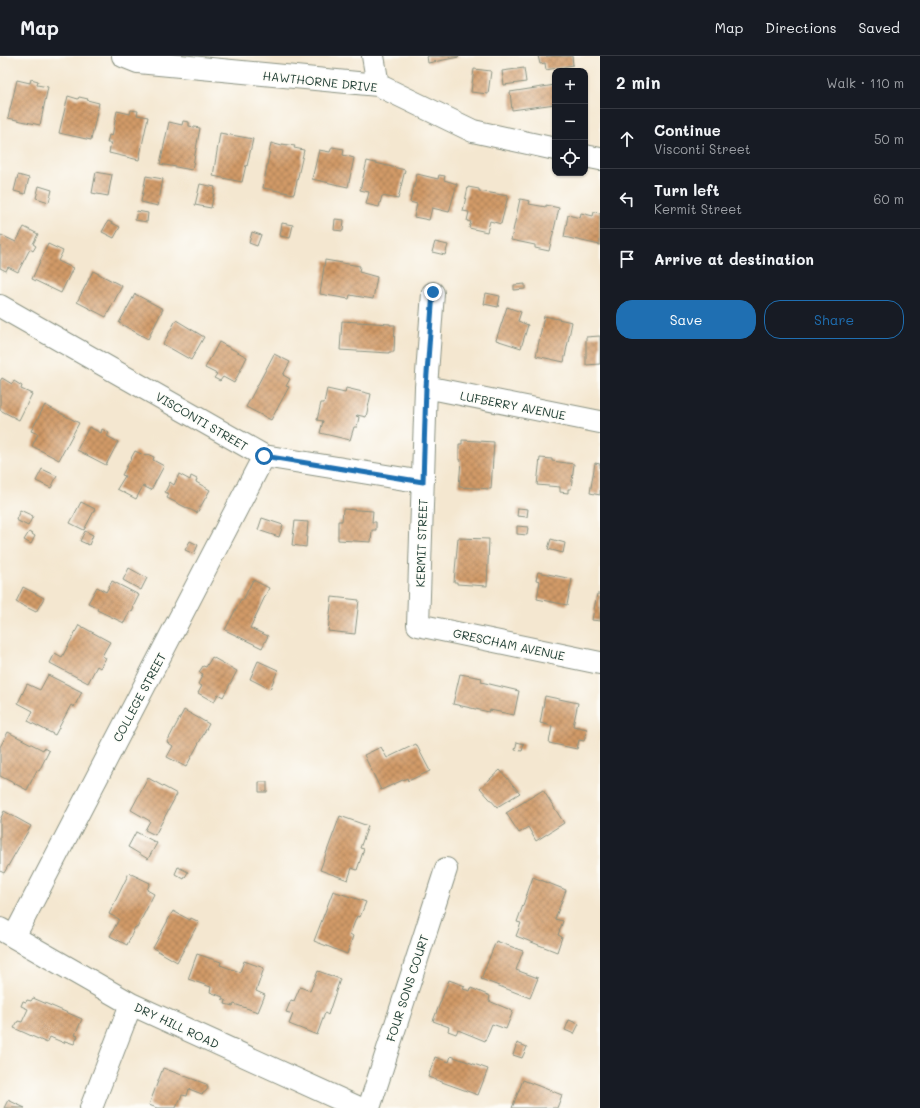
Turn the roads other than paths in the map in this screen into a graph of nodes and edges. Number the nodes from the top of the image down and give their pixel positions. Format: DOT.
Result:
graph roads {
  1 [pos="124,56"];
  2 [pos="373,56"];
  3 [pos="378,85"];
  4 [pos="552,149"];
  5 [pos="588,157"];
  6 [pos="600,159"];
  7 [pos="433,292"];
  8 [pos="0,306"];
  9 [pos="426,387"];
  10 [pos="600,422"];
  11 [pos="264,456"];
  12 [pos="423,482"];
  13 [pos="418,625"];
  14 [pos="600,663"];
  15 [pos="446,869"];
  16 [pos="7,933"];
  17 [pos="131,1004"];
  18 [pos="91,1108"];
  19 [pos="359,1108"];
  20 [pos="369,1108"];
  1 -- 3 [label="street, HAWTHORNE DRIVE"];
  2 -- 3 [label="street"];
  3 -- 4 [label="street, HAWTHORNE DRIVE"];
  5 -- 6 [label="street"];
  7 -- 9 [label="street, KERMIT STREET"];
  8 -- 11 [label="street, VISCONTI STREET"];
  9 -- 10 [label="street, LUFBERRY AVENUE"];
  9 -- 12 [label="street, KERMIT STREET"];
  11 -- 12 [label="street, VISCONTI STREET"];
  11 -- 16 [label="street, COLLEGE STREET"];
  12 -- 13 [label="street, KERMIT STREET"];
  13 -- 14 [label="street, GRESCHAM AVENUE"];
  15 -- 20 [label="street, FOUR SONS COURT"];
  16 -- 17 [label="street, DRY HILL ROAD"];
  17 -- 18 [label="street"];
  17 -- 19 [label="street, DRY HILL ROAD"];
}
